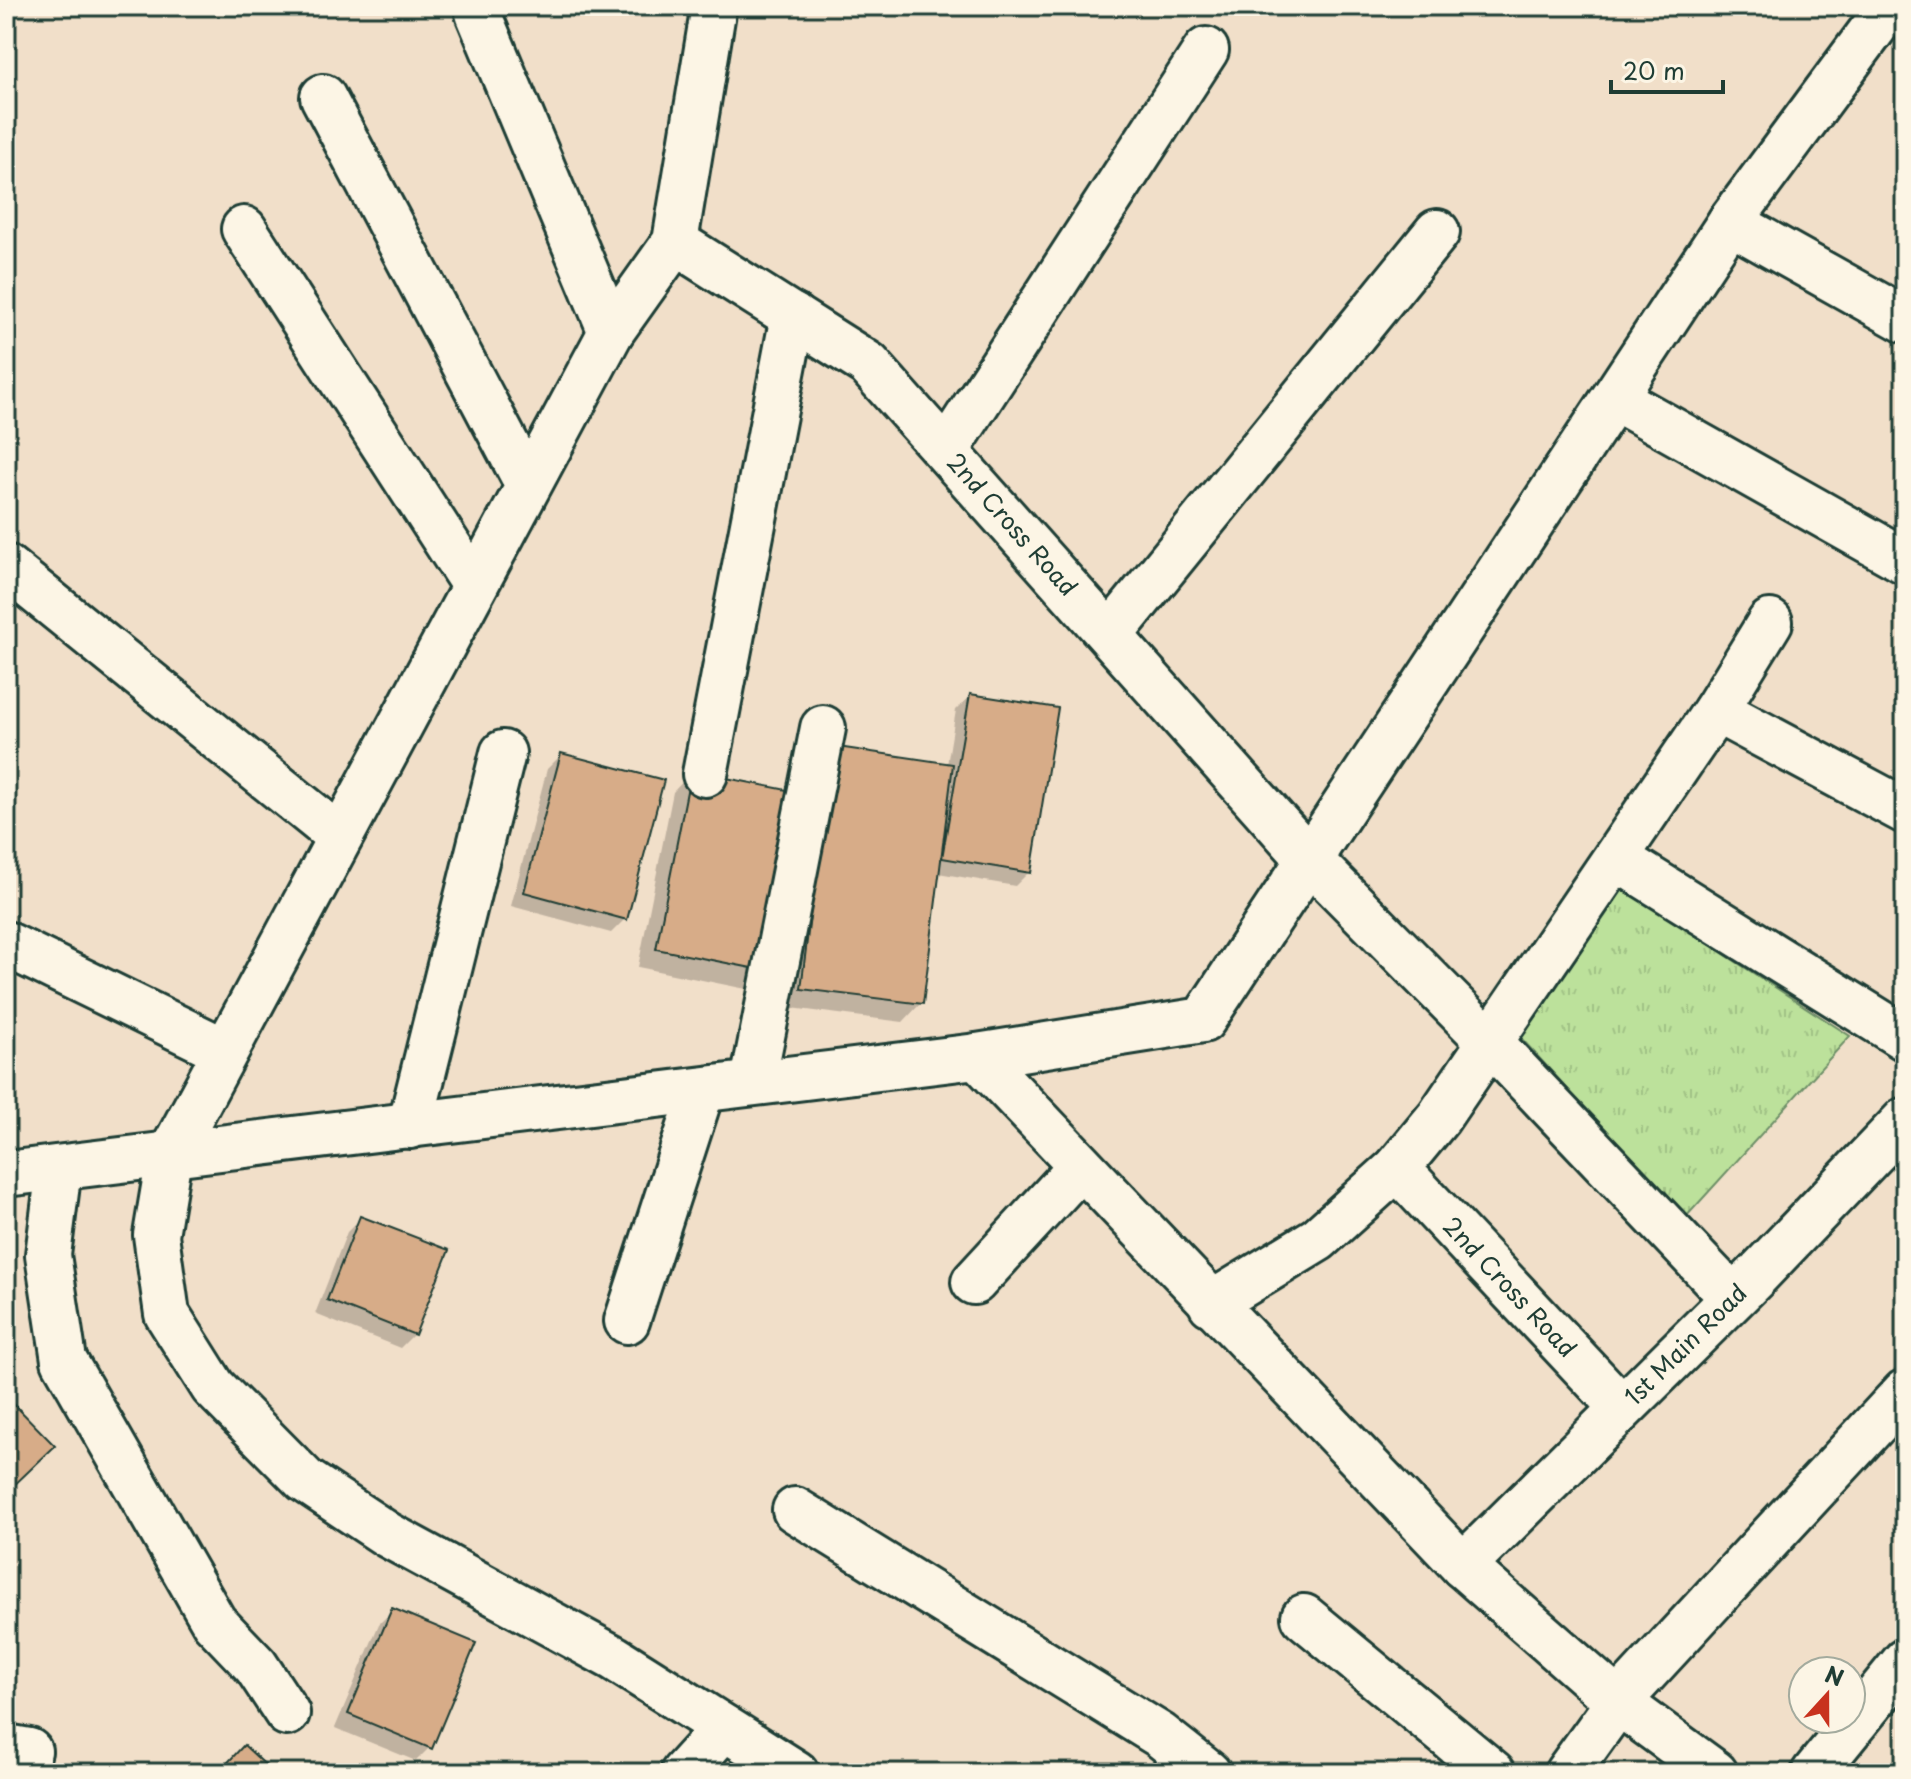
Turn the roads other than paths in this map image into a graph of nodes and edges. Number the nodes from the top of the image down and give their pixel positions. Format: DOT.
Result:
graph roads {
  1 [pos="714,6"];
  2 [pos="1890,6"];
  3 [pos="478,13"];
  4 [pos="1206,50"];
  5 [pos="323,97"];
  6 [pos="1730,222"];
  7 [pos="244,229"];
  8 [pos="1437,232"];
  9 [pos="675,242"];
  10 [pos="793,316"];
  11 [pos="1905,320"];
  12 [pos="611,332"];
  13 [pos="1615,398"];
  14 [pos="946,451"];
  15 [pos="528,485"];
  16 [pos="1905,561"];
  17 [pos="6,567"];
  18 [pos="474,585"];
  19 [pos="1770,622"];
  20 [pos="1110,635"];
  21 [pos="1716,710"];
  22 [pos="823,728"];
  23 [pos="503,753"];
  24 [pos="705,774"];
  25 [pos="1905,811"];
  26 [pos="340,837"];
  27 [pos="1307,857"];
  28 [pos="1616,858"];
  29 [pos="6,944"];
  30 [pos="1905,1038"];
  31 [pos="1490,1042"];
  32 [pos="225,1051"];
  33 [pos="977,1056"];
  34 [pos="753,1082"];
  35 [pos="702,1090"];
  36 [pos="1905,1120"];
  37 [pos="410,1126"];
  38 [pos="169,1157"];
  39 [pos="1081,1166"];
  40 [pos="59,1168"];
  41 [pos="1397,1168"];
  42 [pos="6,1174"];
  43 [pos="6,1201"];
  44 [pos="974,1282"];
  45 [pos="1733,1298"];
  46 [pos="1211,1304"];
  47 [pos="627,1321"];
  48 [pos="1905,1392"];
  49 [pos="1622,1408"];
  50 [pos="795,1510"];
  51 [pos="1463,1566"];
  52 [pos="1304,1617"];
  53 [pos="1905,1661"];
  54 [pos="1618,1702"];
  55 [pos="287,1713"];
  56 [pos="724,1728"];
  57 [pos="683,1773"];
  58 [pos="796,1773"];
  59 [pos="1208,1773"];
  60 [pos="1493,1773"];
  61 [pos="1567,1773"];
  62 [pos="1715,1773"];
  63 [pos="1814,1773"];
  1 -- 9 [label="street"];
  2 -- 6 [label="street"];
  3 -- 12 [label="street"];
  4 -- 14 [label="street"];
  5 -- 15 [label="street"];
  6 -- 11 [label="street"];
  6 -- 13 [label="street"];
  7 -- 18 [label="street"];
  8 -- 20 [label="street"];
  9 -- 10 [label="street, 2nd Cross Road"];
  9 -- 12 [label="street"];
  10 -- 14 [label="street, 2nd Cross Road"];
  10 -- 24 [label="street"];
  12 -- 15 [label="street"];
  13 -- 16 [label="street"];
  13 -- 27 [label="street"];
  14 -- 20 [label="street, 2nd Cross Road"];
  15 -- 18 [label="street"];
  17 -- 26 [label="street"];
  18 -- 26 [label="street"];
  19 -- 21 [label="street"];
  20 -- 27 [label="street, 2nd Cross Road"];
  21 -- 25 [label="street"];
  21 -- 28 [label="street"];
  22 -- 34 [label="street"];
  23 -- 37 [label="street"];
  26 -- 32 [label="street"];
  27 -- 31 [label="street, 2nd Cross Road"];
  27 -- 33 [label="street"];
  28 -- 30 [label="street"];
  28 -- 31 [label="street"];
  29 -- 32 [label="street"];
  31 -- 41 [label="street"];
  31 -- 45 [label="street, 2nd Cross Road"];
  32 -- 38 [label="street"];
  33 -- 34 [label="street"];
  33 -- 39 [label="street"];
  34 -- 35 [label="street"];
  35 -- 37 [label="street"];
  35 -- 47 [label="street"];
  36 -- 45 [label="street, 1st Main Road"];
  37 -- 38 [label="street"];
  38 -- 40 [label="street"];
  38 -- 56 [label="street"];
  39 -- 44 [label="street"];
  39 -- 46 [label="street"];
  40 -- 42 [label="street"];
  40 -- 43 [label="street"];
  40 -- 55 [label="street"];
  41 -- 46 [label="street"];
  41 -- 49 [label="street, 2nd Cross Road"];
  45 -- 49 [label="street, 1st Main Road"];
  46 -- 51 [label="street"];
  48 -- 54 [label="street"];
  49 -- 51 [label="street, 1st Main Road"];
  50 -- 59 [label="street"];
  51 -- 54 [label="street"];
  52 -- 60 [label="street"];
  53 -- 63 [label="street"];
  54 -- 61 [label="street"];
  54 -- 62 [label="street"];
  56 -- 57 [label="street"];
  56 -- 58 [label="street"];
}
